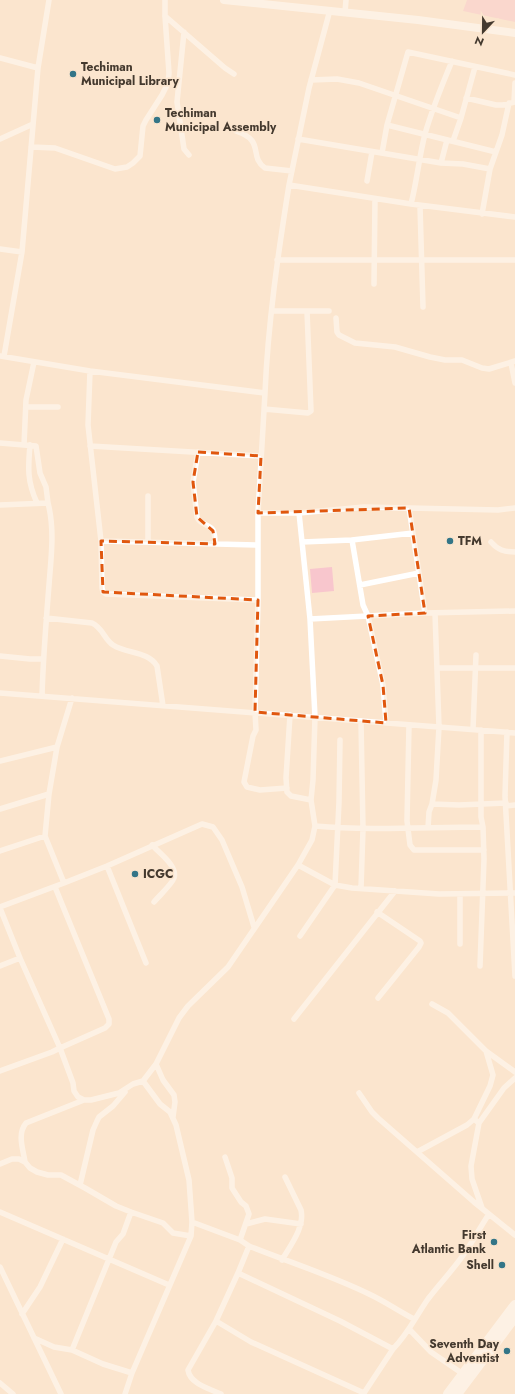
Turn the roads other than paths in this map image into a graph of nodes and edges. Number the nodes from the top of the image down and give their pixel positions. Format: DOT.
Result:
graph roads {
  1 [pos="48,0"];
  2 [pos="165,0"];
  3 [pos="224,0"];
  4 [pos="346,0"];
  5 [pos="289,3"];
  6 [pos="330,10"];
  7 [pos="345,12"];
  8 [pos="165,16"];
  9 [pos="184,32"];
  10 [pos="514,34"];
  11 [pos="0,58"];
  12 [pos="452,61"];
  13 [pos="475,67"];
  14 [pos="38,68"];
  15 [pos="234,74"];
  16 [pos="515,75"];
  17 [pos="311,80"];
  18 [pos="515,83"];
  19 [pos="395,95"];
  20 [pos="466,98"];
  21 [pos="513,102"];
  22 [pos="433,109"];
  23 [pos="461,118"];
  24 [pos="34,124"];
  25 [pos="387,125"];
  26 [pos="236,131"];
  27 [pos="425,135"];
  28 [pos="0,139"];
  29 [pos="298,139"];
  30 [pos="450,141"];
  31 [pos="32,147"];
  32 [pos="372,152"];
  33 [pos="496,152"];
  34 [pos="382,153"];
  35 [pos="189,155"];
  36 [pos="420,159"];
  37 [pos="441,163"];
  38 [pos="490,169"];
  39 [pos="292,171"];
  40 [pos="367,181"];
  41 [pos="288,184"];
  42 [pos="375,199"];
  43 [pos="411,204"];
  44 [pos="420,206"];
  45 [pos="482,214"];
  46 [pos="515,217"];
  47 [pos="0,249"];
  48 [pos="22,252"];
  49 [pos="277,260"];
  50 [pos="374,260"];
  51 [pos="515,260"];
  52 [pos="421,261"];
  53 [pos="374,284"];
  54 [pos="423,307"];
  55 [pos="272,311"];
  56 [pos="307,311"];
  57 [pos="329,311"];
  58 [pos="336,318"];
  59 [pos="2,356"];
  60 [pos="34,362"];
  61 [pos="513,362"];
  62 [pos="90,371"];
  63 [pos="515,383"];
  64 [pos="265,393"];
  65 [pos="26,407"];
  66 [pos="58,407"];
  67 [pos="264,409"];
  68 [pos="0,443"];
  69 [pos="27,445"];
  70 [pos="90,446"];
  71 [pos="198,452"];
  72 [pos="260,456"];
  73 [pos="148,496"];
  74 [pos="36,503"];
  75 [pos="48,503"];
  76 [pos="0,505"];
  77 [pos="409,508"];
  78 [pos="515,508"];
  79 [pos="258,513"];
  80 [pos="299,513"];
  81 [pos="413,533"];
  82 [pos="352,540"];
  83 [pos="101,541"];
  84 [pos="148,542"];
  85 [pos="302,542"];
  86 [pos="491,542"];
  87 [pos="215,544"];
  88 [pos="257,545"];
  89 [pos="515,552"];
  90 [pos="419,573"];
  91 [pos="360,585"];
  92 [pos="258,600"];
  93 [pos="515,611"];
  94 [pos="425,613"];
  95 [pos="435,613"];
  96 [pos="368,616"];
  97 [pos="46,618"];
  98 [pos="310,619"];
  99 [pos="476,655"];
  100 [pos="0,656"];
  101 [pos="43,659"];
  102 [pos="437,668"];
  103 [pos="475,668"];
  104 [pos="515,668"];
  105 [pos="0,693"];
  106 [pos="42,696"];
  107 [pos="72,698"];
  108 [pos="163,706"];
  109 [pos="255,712"];
  110 [pos="290,715"];
  111 [pos="315,717"];
  112 [pos="361,721"];
  113 [pos="386,723"];
  114 [pos="409,725"];
  115 [pos="439,727"];
  116 [pos="474,729"];
  117 [pos="481,730"];
  118 [pos="507,732"];
  119 [pos="515,732"];
  120 [pos="340,740"];
  121 [pos="57,747"];
  122 [pos="0,761"];
  123 [pos="287,788"];
  124 [pos="49,794"];
  125 [pos="311,800"];
  126 [pos="432,804"];
  127 [pos="481,804"];
  128 [pos="506,805"];
  129 [pos="515,805"];
  130 [pos="0,809"];
  131 [pos="315,826"];
  132 [pos="483,827"];
  133 [pos="338,828"];
  134 [pos="428,828"];
  135 [pos="363,829"];
  136 [pos="407,829"];
  137 [pos="45,836"];
  138 [pos="152,845"];
  139 [pos="0,850"];
  140 [pos="484,850"];
  141 [pos="298,865"];
  142 [pos="106,866"];
  143 [pos="64,883"];
  144 [pos="335,885"];
  145 [pos="55,887"];
  146 [pos="361,888"];
  147 [pos="395,891"];
  148 [pos="483,893"];
  149 [pos="512,893"];
  150 [pos="460,894"];
  151 [pos="154,902"];
  152 [pos="0,908"];
  153 [pos="377,912"];
  154 [pos="254,927"];
  155 [pos="300,936"];
  156 [pos="460,944"];
  157 [pos="20,958"];
  158 [pos="146,963"];
  159 [pos="0,966"];
  160 [pos="480,966"];
  161 [pos="515,976"];
  162 [pos="378,998"];
  163 [pos="432,1004"];
  164 [pos="294,1019"];
  165 [pos="60,1048"];
  166 [pos="486,1051"];
  167 [pos="156,1064"];
  168 [pos="0,1071"];
  169 [pos="515,1072"];
  170 [pos="515,1078"];
  171 [pos="144,1081"];
  172 [pos="129,1087"];
  173 [pos="359,1093"];
  174 [pos="84,1100"];
  175 [pos="173,1117"];
  176 [pos="477,1121"];
  177 [pos="417,1152"];
  178 [pos="225,1157"];
  179 [pos="25,1162"];
  180 [pos="0,1164"];
  181 [pos="285,1177"];
  182 [pos="80,1185"];
  183 [pos="482,1208"];
  184 [pos="0,1212"];
  185 [pos="131,1212"];
  186 [pos="489,1214"];
  187 [pos="192,1222"];
  188 [pos="246,1224"];
  189 [pos="301,1224"];
  190 [pos="515,1235"];
  191 [pos="191,1236"];
  192 [pos="63,1239"];
  193 [pos="240,1240"];
  194 [pos="249,1246"];
  195 [pos="109,1259"];
  196 [pos="282,1260"];
  197 [pos="0,1267"];
  198 [pos="238,1273"];
  199 [pos="169,1285"];
  200 [pos="515,1305"];
  201 [pos="22,1314"];
  202 [pos="515,1317"];
  203 [pos="414,1319"];
  204 [pos="216,1321"];
  205 [pos="410,1330"];
  206 [pos="34,1338"];
  207 [pos="393,1349"];
  208 [pos="72,1350"];
  209 [pos="132,1373"];
  210 [pos="463,1374"];
  211 [pos="1,1385"];
  212 [pos="460,1393"];
  213 [pos="13,1394"];
  214 [pos="61,1394"];
  215 [pos="125,1394"];
  216 [pos="222,1394"];
  217 [pos="364,1394"];
  218 [pos="448,1394"];
  1 -- 14 [label="street"];
  2 -- 8 [label="street"];
  3 -- 5 [label="main road"];
  4 -- 7 [label="street"];
  5 -- 6 [label="main road"];
  6 -- 7 [label="main road"];
  6 -- 17 [label="street"];
  7 -- 10 [label="main road"];
  8 -- 9 [label="street"];
  8 -- 31 [label="street"];
  9 -- 15 [label="street"];
  9 -- 35 [label="street"];
  11 -- 14 [label="street"];
  12 -- 13 [label="street"];
  12 -- 19 [label="street"];
  12 -- 22 [label="street"];
  13 -- 16 [label="street"];
  13 -- 20 [label="street"];
  14 -- 24 [label="street"];
  17 -- 19 [label="street"];
  17 -- 29 [label="street"];
  18 -- 21 [label="street"];
  19 -- 22 [label="street"];
  19 -- 25 [label="street"];
  20 -- 21 [label="street"];
  20 -- 23 [label="street"];
  21 -- 33 [label="street"];
  22 -- 23 [label="street"];
  22 -- 27 [label="street"];
  23 -- 30 [label="street"];
  24 -- 28 [label="street"];
  24 -- 31 [label="street"];
  25 -- 27 [label="street"];
  25 -- 34 [label="street"];
  26 -- 39 [label="street"];
  27 -- 30 [label="street"];
  27 -- 36 [label="street"];
  29 -- 32 [label="street"];
  29 -- 39 [label="street"];
  30 -- 33 [label="street"];
  30 -- 37 [label="street"];
  31 -- 48 [label="street"];
  32 -- 34 [label="street"];
  32 -- 40 [label="street"];
  33 -- 38 [label="street"];
  34 -- 36 [label="street"];
  36 -- 37 [label="street"];
  36 -- 43 [label="street"];
  37 -- 38 [label="street"];
  38 -- 45 [label="street"];
  39 -- 41 [label="street"];
  41 -- 42 [label="street"];
  41 -- 49 [label="street"];
  42 -- 43 [label="street"];
  42 -- 50 [label="street"];
  43 -- 44 [label="street"];
  44 -- 45 [label="street"];
  44 -- 52 [label="street"];
  45 -- 46 [label="street"];
  47 -- 48 [label="street"];
  48 -- 59 [label="street"];
  49 -- 50 [label="street"];
  49 -- 55 [label="street"];
  50 -- 52 [label="street"];
  50 -- 53 [label="street"];
  51 -- 52 [label="street"];
  52 -- 54 [label="street"];
  55 -- 56 [label="street"];
  55 -- 64 [label="street"];
  56 -- 57 [label="street"];
  56 -- 67 [label="street"];
  58 -- 61 [label="street"];
  59 -- 60 [label="street"];
  60 -- 62 [label="street"];
  60 -- 65 [label="street"];
  61 -- 63 [label="street"];
  62 -- 64 [label="street"];
  62 -- 70 [label="street"];
  64 -- 67 [label="street"];
  65 -- 66 [label="street"];
  65 -- 69 [label="street"];
  67 -- 72 [label="street"];
  68 -- 69 [label="street"];
  69 -- 74 [label="street"];
  69 -- 75 [label="street"];
  70 -- 71 [label="street"];
  70 -- 83 [label="street"];
  71 -- 72 [label="street"];
  71 -- 87 [label="street"];
  72 -- 79 [label="street"];
  73 -- 84 [label="street"];
  74 -- 75 [label="street"];
  74 -- 76 [label="street"];
  75 -- 97 [label="street"];
  77 -- 78 [label="street"];
  77 -- 80 [label="street"];
  77 -- 81 [label="street"];
  79 -- 80 [label="street"];
  79 -- 88 [label="street"];
  80 -- 85 [label="street"];
  81 -- 82 [label="street"];
  81 -- 90 [label="street"];
  82 -- 85 [label="street"];
  82 -- 91 [label="street"];
  83 -- 84 [label="street"];
  83 -- 92 [label="street"];
  84 -- 87 [label="street"];
  85 -- 98 [label="street"];
  86 -- 89 [label="street"];
  87 -- 88 [label="street"];
  88 -- 92 [label="street"];
  90 -- 91 [label="street"];
  90 -- 94 [label="street"];
  91 -- 96 [label="street"];
  92 -- 109 [label="street"];
  93 -- 95 [label="street"];
  94 -- 95 [label="street"];
  94 -- 96 [label="street"];
  95 -- 102 [label="street"];
  96 -- 98 [label="street"];
  96 -- 113 [label="street"];
  97 -- 101 [label="street"];
  97 -- 108 [label="street"];
  98 -- 111 [label="street"];
  99 -- 103 [label="street"];
  100 -- 101 [label="street"];
  101 -- 106 [label="street"];
  102 -- 103 [label="street"];
  102 -- 115 [label="street"];
  103 -- 104 [label="street"];
  103 -- 116 [label="street"];
  105 -- 106 [label="street"];
  106 -- 107 [label="street"];
  107 -- 108 [label="street"];
  107 -- 121 [label="street"];
  108 -- 109 [label="street"];
  109 -- 110 [label="street"];
  109 -- 123 [label="street"];
  110 -- 111 [label="street"];
  110 -- 123 [label="street"];
  111 -- 112 [label="street"];
  111 -- 125 [label="street"];
  112 -- 113 [label="street"];
  112 -- 135 [label="street"];
  113 -- 114 [label="street"];
  114 -- 115 [label="street"];
  114 -- 136 [label="street"];
  115 -- 116 [label="street"];
  115 -- 126 [label="street"];
  116 -- 117 [label="street"];
  117 -- 118 [label="street"];
  117 -- 127 [label="street"];
  118 -- 119 [label="street"];
  118 -- 128 [label="street"];
  120 -- 133 [label="street"];
  121 -- 122 [label="street"];
  121 -- 124 [label="street"];
  123 -- 125 [label="street"];
  124 -- 130 [label="street"];
  124 -- 137 [label="street"];
  125 -- 131 [label="street"];
  126 -- 127 [label="street"];
  126 -- 134 [label="street"];
  127 -- 128 [label="street"];
  127 -- 132 [label="street"];
  128 -- 129 [label="street"];
  128 -- 149 [label="street"];
  131 -- 133 [label="street"];
  131 -- 141 [label="street"];
  132 -- 134 [label="street"];
  132 -- 140 [label="street"];
  133 -- 135 [label="street"];
  133 -- 144 [label="street"];
  134 -- 136 [label="street"];
  135 -- 136 [label="street"];
  135 -- 146 [label="street"];
  136 -- 140 [label="street"];
  137 -- 139 [label="street"];
  137 -- 143 [label="street"];
  138 -- 142 [label="street"];
  138 -- 151 [label="street"];
  138 -- 154 [label="street"];
  140 -- 148 [label="street"];
  141 -- 144 [label="street"];
  141 -- 154 [label="street"];
  142 -- 143 [label="street"];
  142 -- 158 [label="street"];
  143 -- 145 [label="street"];
  144 -- 146 [label="street"];
  144 -- 155 [label="street"];
  145 -- 152 [label="street"];
  145 -- 165 [label="street"];
  146 -- 147 [label="street"];
  147 -- 150 [label="street"];
  147 -- 153 [label="street"];
  148 -- 149 [label="street"];
  148 -- 150 [label="street"];
  148 -- 160 [label="street"];
  149 -- 161 [label="street"];
  150 -- 156 [label="street"];
  152 -- 157 [label="street"];
  153 -- 162 [label="street"];
  153 -- 164 [label="street"];
  154 -- 167 [label="street"];
  157 -- 159 [label="street"];
  157 -- 165 [label="street"];
  163 -- 166 [label="street"];
  165 -- 168 [label="street"];
  165 -- 174 [label="street"];
  166 -- 169 [label="street"];
  166 -- 176 [label="street"];
  167 -- 171 [label="street"];
  167 -- 175 [label="street"];
  170 -- 176 [label="street"];
  171 -- 172 [label="street"];
  171 -- 175 [label="street"];
  172 -- 174 [label="street"];
  172 -- 182 [label="street"];
  173 -- 177 [label="street"];
  174 -- 179 [label="street"];
  175 -- 187 [label="street"];
  176 -- 177 [label="street"];
  176 -- 183 [label="street"];
  177 -- 183 [label="street"];
  178 -- 188 [label="street"];
  179 -- 180 [label="street"];
  179 -- 182 [label="street"];
  181 -- 189 [label="street"];
  182 -- 185 [label="street"];
  183 -- 186 [label="street"];
  184 -- 192 [label="street"];
  185 -- 191 [label="street"];
  185 -- 195 [label="street"];
  186 -- 190 [label="street"];
  186 -- 203 [label="street"];
  187 -- 191 [label="street"];
  187 -- 193 [label="street"];
  188 -- 189 [label="street"];
  188 -- 193 [label="street"];
  189 -- 196 [label="street"];
  191 -- 199 [label="street"];
  192 -- 195 [label="street"];
  192 -- 201 [label="street"];
  193 -- 194 [label="street"];
  194 -- 196 [label="street"];
  194 -- 198 [label="street"];
  195 -- 199 [label="street"];
  195 -- 208 [label="street"];
  196 -- 203 [label="street"];
  197 -- 201 [label="street"];
  198 -- 204 [label="street"];
  198 -- 207 [label="street"];
  199 -- 209 [label="street"];
  200 -- 210 [label="highway"];
  201 -- 206 [label="street"];
  202 -- 212 [label="highway"];
  203 -- 205 [label="street"];
  204 -- 216 [label="street"];
  204 -- 217 [label="street"];
  205 -- 207 [label="street"];
  205 -- 210 [label="street"];
  206 -- 208 [label="street"];
  206 -- 214 [label="street"];
  207 -- 217 [label="street"];
  208 -- 209 [label="street"];
  209 -- 215 [label="street"];
  210 -- 218 [label="highway"];
  211 -- 213 [label="street"];
}
